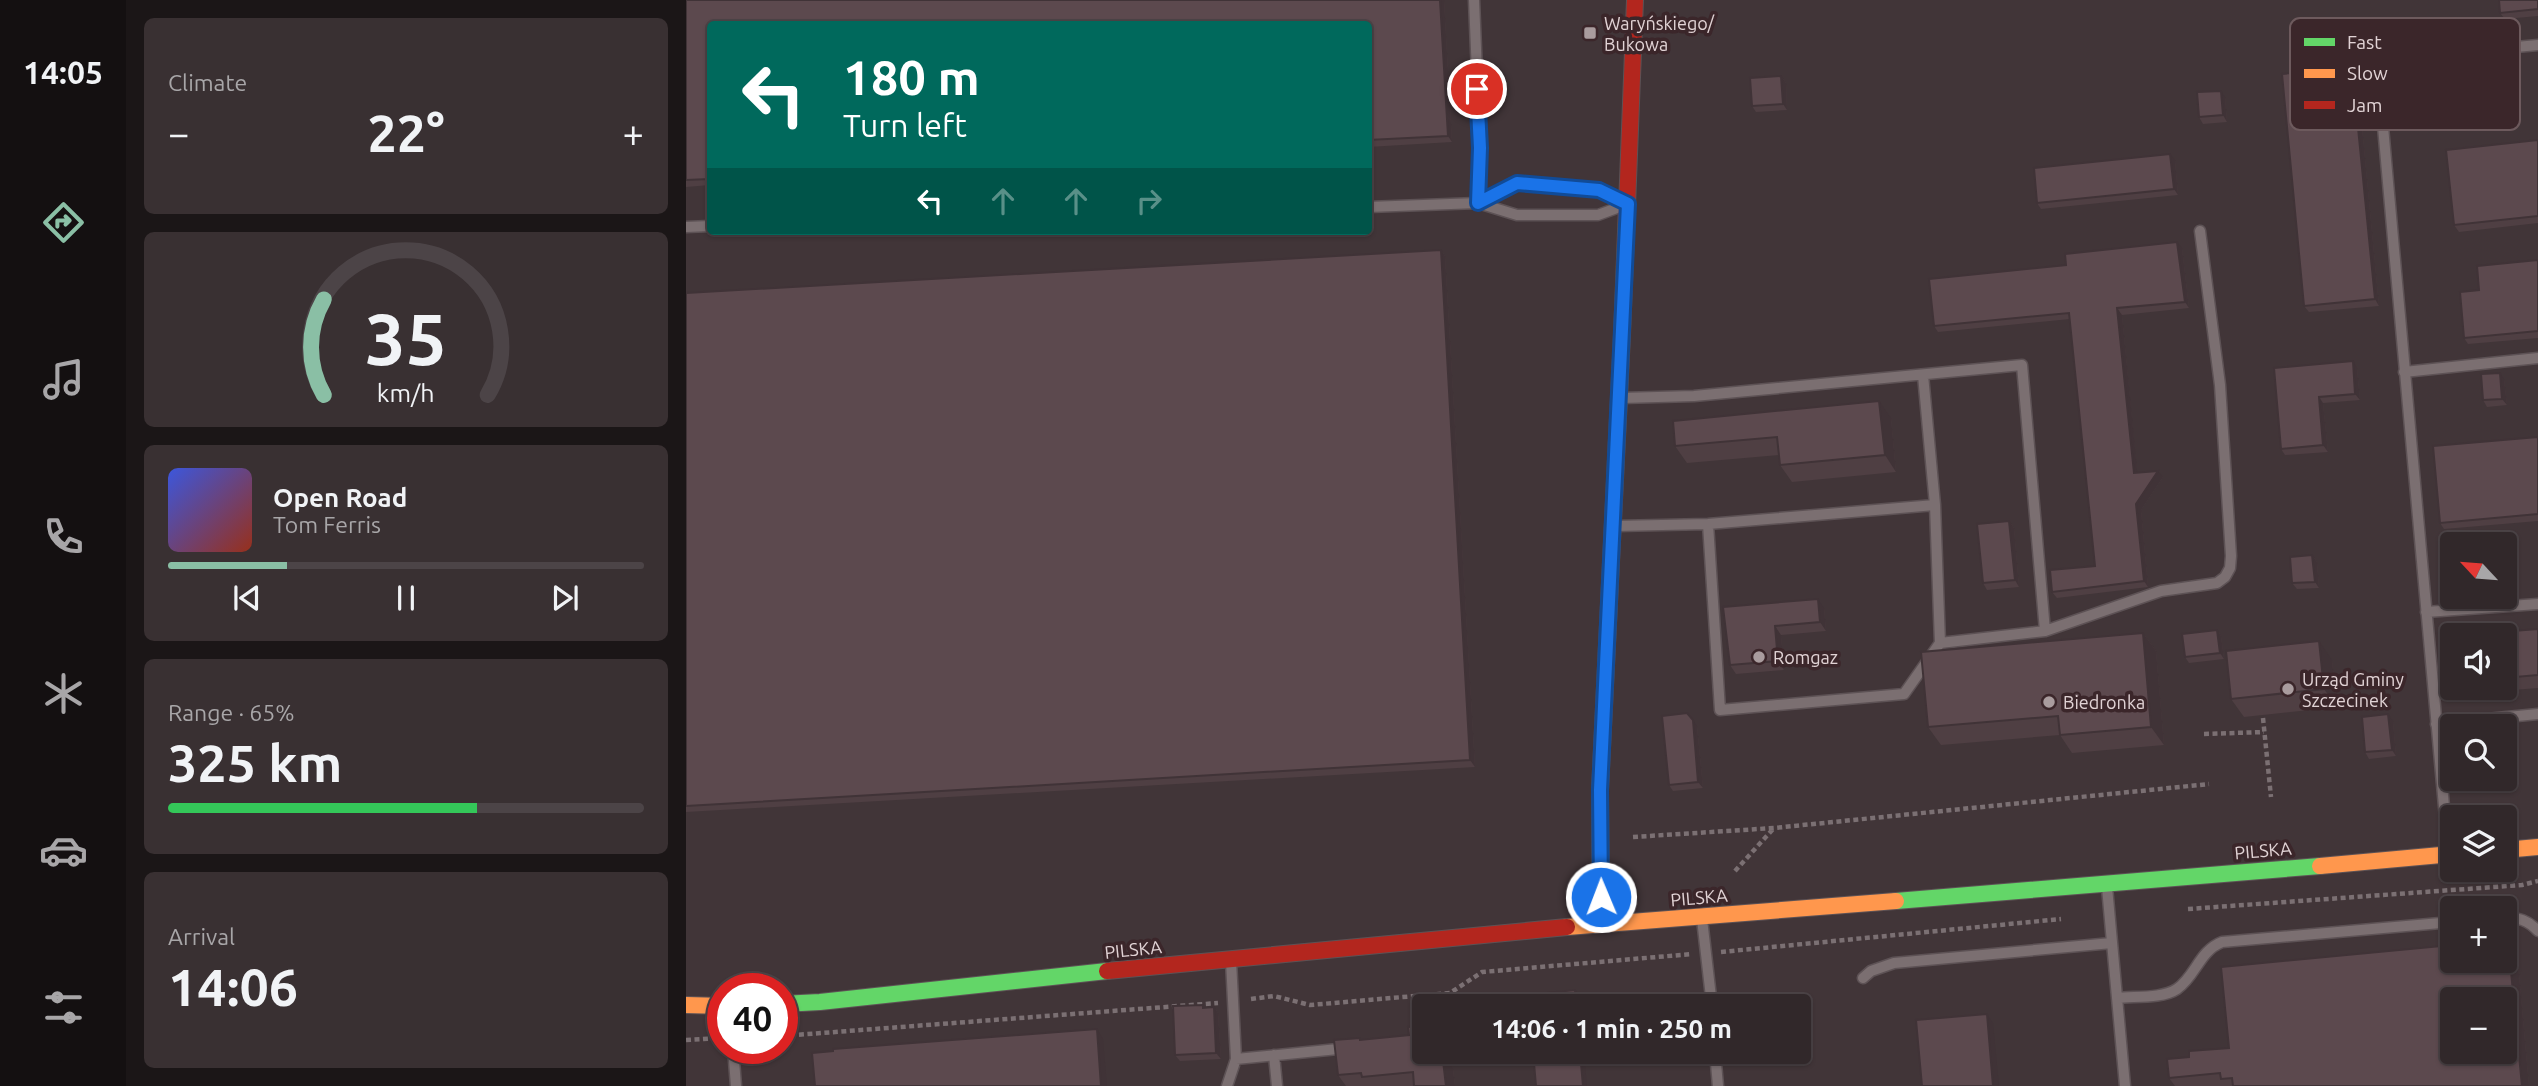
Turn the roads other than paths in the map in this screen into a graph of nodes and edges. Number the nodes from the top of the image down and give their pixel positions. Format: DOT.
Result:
graph roads {
  1 [pos="1474,0"];
  2 [pos="1635,0"];
  3 [pos="2538,45"];
  4 [pos="2520,47"];
  5 [pos="2383,130"];
  6 [pos="1478,203"];
  7 [pos="1628,204"];
  8 [pos="1372,206"];
  9 [pos="707,226"];
  10 [pos="686,227"];
  11 [pos="2200,231"];
  12 [pos="2538,358"];
  13 [pos="2404,372"];
  14 [pos="1923,375"];
  15 [pos="1618,398"];
  16 [pos="1935,505"];
  17 [pos="1708,524"];
  18 [pos="1613,526"];
  19 [pos="2538,604"];
  20 [pos="2426,612"];
  21 [pos="2045,631"];
  22 [pos="1940,643"];
  23 [pos="2538,715"];
  24 [pos="2435,724"];
  25 [pos="2444,805"];
  26 [pos="2538,847"];
  27 [pos="2517,848"];
  28 [pos="2440,855"];
  29 [pos="2106,885"];
  30 [pos="1702,916"];
  31 [pos="2517,918"];
  32 [pos="2440,923"];
  33 [pos="1601,924"];
  34 [pos="2538,931"];
  35 [pos="2112,943"];
  36 [pos="1231,958"];
  37 [pos="1863,978"];
  38 [pos="1711,994"];
  39 [pos="2117,998"];
  40 [pos="798,1003"];
  41 [pos="686,1005"];
  42 [pos="707,1006"];
  43 [pos="1363,1046"];
  44 [pos="1274,1055"];
  45 [pos="1236,1059"];
  46 [pos="734,1064"];
  47 [pos="1716,1064"];
  48 [pos="736,1086"];
  49 [pos="1227,1086"];
  50 [pos="1277,1086"];
  51 [pos="1718,1086"];
  52 [pos="2125,1086"];
  1 -- 6 [label="lane"];
  2 -- 7 [label="street"];
  3 -- 4 [label="lane"];
  5 -- 13 [label="lane"];
  6 -- 7 [label="lane"];
  6 -- 7 [label="lane"];
  6 -- 8 [label="lane"];
  7 -- 15 [label="street"];
  9 -- 10 [label="lane"];
  11 -- 21 [label="lane"];
  12 -- 13 [label="lane"];
  13 -- 20 [label="lane"];
  14 -- 15 [label="lane"];
  14 -- 16 [label="lane"];
  14 -- 21 [label="lane"];
  15 -- 18 [label="street"];
  16 -- 17 [label="lane"];
  16 -- 22 [label="lane"];
  17 -- 18 [label="lane"];
  17 -- 22 [label="lane"];
  18 -- 33 [label="street"];
  19 -- 20 [label="lane"];
  20 -- 24 [label="lane"];
  21 -- 22 [label="lane"];
  23 -- 24 [label="lane"];
  24 -- 25 [label="lane"];
  26 -- 27 [label="street"];
  28 -- 29 [label="street, PILSKA"];
  29 -- 30 [label="street, PILSKA"];
  29 -- 35 [label="lane"];
  30 -- 33 [label="street, PILSKA"];
  30 -- 38 [label="lane"];
  31 -- 34 [label="lane"];
  32 -- 39 [label="lane"];
  33 -- 36 [label="street, PILSKA"];
  35 -- 37 [label="lane"];
  35 -- 39 [label="lane"];
  36 -- 40 [label="street, PILSKA"];
  36 -- 45 [label="lane"];
  39 -- 52 [label="lane"];
  41 -- 42 [label="street"];
  43 -- 44 [label="lane"];
  44 -- 45 [label="lane"];
  44 -- 50 [label="lane"];
  45 -- 49 [label="lane"];
  46 -- 48 [label="lane"];
  47 -- 51 [label="lane"];
}
